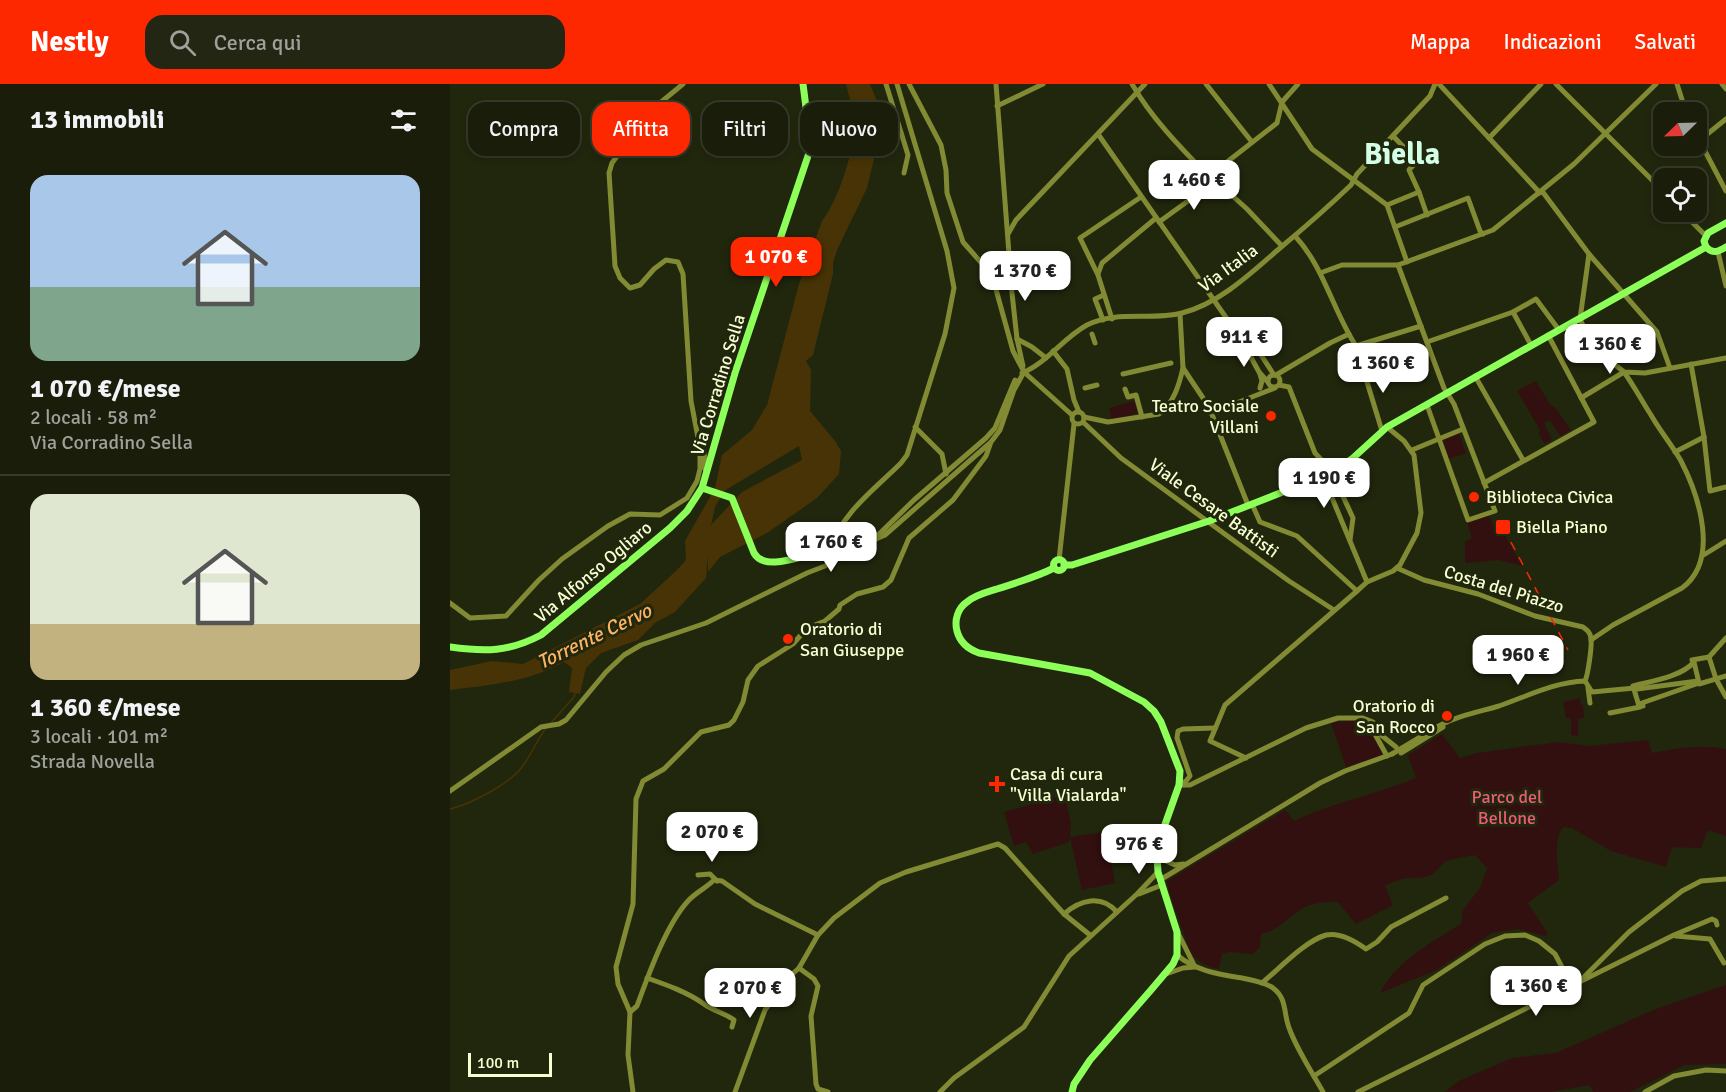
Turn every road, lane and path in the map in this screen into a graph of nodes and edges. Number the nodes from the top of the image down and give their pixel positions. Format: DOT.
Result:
graph roads {
  1 [pos="683,84"];
  2 [pos="803,84"];
  3 [pos="886,84"];
  4 [pos="897,84"];
  5 [pos="909,84"];
  6 [pos="996,84"];
  7 [pos="1043,84"];
  8 [pos="1132,84"];
  9 [pos="1145,84"];
  10 [pos="1206,84"];
  11 [pos="1269,84"];
  12 [pos="1298,84"];
  13 [pos="1437,84"];
  14 [pos="1541,84"];
  15 [pos="1556,84"];
  16 [pos="1656,84"];
  17 [pos="1677,84"];
  18 [pos="1722,84"];
  19 [pos="1726,89"];
  20 [pos="1137,93"];
  21 [pos="1282,102"];
  22 [pos="1683,102"];
  23 [pos="998,106"];
  24 [pos="1726,119"];
  25 [pos="1605,133"];
  26 [pos="1098,134"];
  27 [pos="1707,134"];
  28 [pos="1393,136"];
  29 [pos="1489,138"];
  30 [pos="1252,142"];
  31 [pos="1707,154"];
  32 [pos="904,173"];
  33 [pos="1210,178"];
  34 [pos="1354,180"];
  35 [pos="1653,181"];
  36 [pos="1726,191"];
  37 [pos="1419,192"];
  38 [pos="1541,192"];
  39 [pos="1141,197"];
  40 [pos="1387,205"];
  41 [pos="1427,214"];
  42 [pos="1158,220"];
  43 [pos="1692,222"];
  44 [pos="1726,223"];
  45 [pos="1395,227"];
  46 [pos="1484,234"];
  47 [pos="1007,236"];
  48 [pos="1295,236"];
  49 [pos="1706,236"];
  50 [pos="1282,246"];
  51 [pos="1706,247"];
  52 [pos="1726,247"];
  53 [pos="1718,252"];
  54 [pos="1589,254"];
  55 [pos="1407,262"];
  56 [pos="1398,265"];
  57 [pos="1320,273"];
  58 [pos="1098,275"];
  59 [pos="1726,286"];
  60 [pos="1623,294"];
  61 [pos="1104,295"];
  62 [pos="1213,300"];
  63 [pos="1513,312"];
  64 [pos="1180,314"];
  65 [pos="1112,319"];
  66 [pos="1580,319"];
  67 [pos="1103,320"];
  68 [pos="1421,326"];
  69 [pos="1560,330"];
  70 [pos="1092,334"];
  71 [pos="1349,334"];
  72 [pos="1548,336"];
  73 [pos="1017,339"];
  74 [pos="1241,339"];
  75 [pos="1427,342"];
  76 [pos="1095,343"];
  77 [pos="1531,345"];
  78 [pos="1356,346"];
  79 [pos="1053,351"];
  80 [pos="1046,358"];
  81 [pos="1726,358"];
  82 [pos="1179,364"];
  83 [pos="1691,364"];
  84 [pos="1671,368"];
  85 [pos="1024,372"];
  86 [pos="1259,372"];
  87 [pos="1624,372"];
  88 [pos="1123,374"];
  89 [pos="1275,375"];
  90 [pos="1475,376"];
  91 [pos="1268,382"];
  92 [pos="1097,385"];
  93 [pos="1277,386"];
  94 [pos="1085,388"];
  95 [pos="1260,388"];
  96 [pos="1125,389"];
  97 [pos="1447,394"];
  98 [pos="1251,396"];
  99 [pos="1581,398"];
  100 [pos="1428,405"];
  101 [pos="1079,412"];
  102 [pos="1211,413"];
  103 [pos="1072,415"];
  104 [pos="1142,417"];
  105 [pos="1084,419"];
  106 [pos="1074,424"];
  107 [pos="915,428"];
  108 [pos="1384,429"];
  109 [pos="1464,429"];
  110 [pos="1704,437"];
  111 [pos="1439,438"];
  112 [pos="991,442"];
  113 [pos="1412,450"];
  114 [pos="700,451"];
  115 [pos="1675,452"];
  116 [pos="1523,460"];
  117 [pos="1339,468"];
  118 [pos="1327,471"];
  119 [pos="946,474"];
  120 [pos="1335,479"];
  121 [pos="705,480"];
  122 [pos="1484,483"];
  123 [pos="1339,487"];
  124 [pos="1726,487"];
  125 [pos="705,489"];
  126 [pos="1250,504"];
  127 [pos="1209,522"];
  128 [pos="872,541"];
  129 [pos="1726,541"];
  130 [pos="1350,542"];
  131 [pos="826,552"];
  132 [pos="1701,556"];
  133 [pos="836,557"];
  134 [pos="831,562"];
  135 [pos="1062,562"];
  136 [pos="1398,568"];
  137 [pos="807,573"];
  138 [pos="1367,582"];
  139 [pos="1357,591"];
  140 [pos="450,603"];
  141 [pos="1334,610"];
  142 [pos="1726,638"];
  143 [pos="1592,640"];
  144 [pos="450,647"];
  145 [pos="1709,657"];
  146 [pos="1691,662"];
  147 [pos="1726,676"];
  148 [pos="1716,679"];
  149 [pos="1585,681"];
  150 [pos="1698,682"];
  151 [pos="1588,688"];
  152 [pos="1636,688"];
  153 [pos="1726,697"];
  154 [pos="1590,703"];
  155 [pos="1640,706"];
  156 [pos="1610,713"];
  157 [pos="1447,721"];
  158 [pos="1371,727"];
  159 [pos="1215,728"];
  160 [pos="1389,755"];
  161 [pos="1246,758"];
  162 [pos="1179,785"];
  163 [pos="450,791"];
  164 [pos="1157,857"];
  165 [pos="1188,862"];
  166 [pos="698,875"];
  167 [pos="1160,879"];
  168 [pos="1726,879"];
  169 [pos="717,880"];
  170 [pos="1137,894"];
  171 [pos="1446,898"];
  172 [pos="1117,912"];
  173 [pos="1064,914"];
  174 [pos="1717,925"];
  175 [pos="1177,932"];
  176 [pos="818,935"];
  177 [pos="1090,935"];
  178 [pos="1674,935"];
  179 [pos="1177,955"];
  180 [pos="1724,963"];
  181 [pos="1195,967"];
  182 [pos="799,968"];
  183 [pos="1165,974"];
  184 [pos="647,978"];
  185 [pos="1262,983"];
  186 [pos="1575,984"];
  187 [pos="630,1012"];
  188 [pos="732,1027"];
  189 [pos="1726,1071"];
  190 [pos="1314,1076"];
  191 [pos="633,1092"];
  192 [pos="735,1092"];
  193 [pos="828,1092"];
  194 [pos="939,1092"];
  195 [pos="1072,1092"];
  196 [pos="1323,1092"];
  197 [pos="1358,1092"];
  198 [pos="1645,1092"];
  1 -- 114 [label="street"];
  2 -- 121 [label="main road, Via Corradino Sella"];
  3 -- 32 [label="street"];
  4 -- 107 [label="street"];
  5 -- 85 [label="street"];
  6 -- 23 [label="street"];
  7 -- 23 [label="street"];
  8 -- 20 [label="street"];
  9 -- 20 [label="street"];
  10 -- 30 [label="street"];
  11 -- 21 [label="street"];
  12 -- 21 [label="street"];
  13 -- 28 [label="street, Via Italia"];
  13 -- 29 [label="street"];
  14 -- 29 [label="street"];
  15 -- 25 [label="street"];
  16 -- 25 [label="street"];
  17 -- 22 [label="street"];
  18 -- 19 [label="street"];
  20 -- 26 [label="street"];
  20 -- 33 [label="street"];
  21 -- 30 [label="street"];
  21 -- 34 [label="street"];
  23 -- 47 [label="street"];
  24 -- 27 [label="street"];
  25 -- 35 [label="street"];
  25 -- 38 [label="street"];
  26 -- 39 [label="street"];
  26 -- 47 [label="street"];
  28 -- 34 [label="street, Via Italia"];
  28 -- 37 [label="street"];
  29 -- 38 [label="street"];
  30 -- 33 [label="street"];
  31 -- 36 [label="street"];
  33 -- 42 [label="street"];
  33 -- 50 [label="street"];
  34 -- 40 [label="street"];
  34 -- 48 [label="street, Via Italia"];
  37 -- 40 [label="street"];
  37 -- 41 [label="street"];
  38 -- 46 [label="street"];
  38 -- 54 [label="street"];
  39 -- 42 [label="street"];
  39 -- 58 [label="street"];
  40 -- 45 [label="street"];
  41 -- 45 [label="street"];
  41 -- 46 [label="street"];
  42 -- 58 [label="street"];
  42 -- 62 [label="street"];
  43 -- 49 [label="street"];
  44 -- 49 [label="main road"];
  45 -- 55 [label="street"];
  46 -- 55 [label="street"];
  47 -- 73 [label="street"];
  48 -- 50 [label="street, Via Italia"];
  48 -- 57 [label="street"];
  49 -- 51 [label="main road"];
  50 -- 62 [label="street, Via Italia"];
  51 -- 53 [label="main road"];
  51 -- 60 [label="main road"];
  52 -- 53 [label="main road"];
  53 -- 59 [label="street"];
  54 -- 60 [label="street"];
  54 -- 66 [label="street"];
  55 -- 56 [label="street"];
  56 -- 57 [label="street"];
  56 -- 68 [label="street"];
  57 -- 71 [label="street"];
  58 -- 61 [label="street"];
  60 -- 66 [label="main road"];
  60 -- 84 [label="street"];
  61 -- 65 [label="street"];
  61 -- 67 [label="street"];
  62 -- 64 [label="street, Via Italia"];
  62 -- 74 [label="street"];
  63 -- 69 [label="street"];
  63 -- 75 [label="street"];
  63 -- 77 [label="street"];
  64 -- 65 [label="street, Via Italia"];
  64 -- 82 [label="street"];
  65 -- 67 [label="street, Via Italia"];
  66 -- 69 [label="main road"];
  66 -- 87 [label="street"];
  67 -- 79 [label="street, Via Italia"];
  68 -- 75 [label="street"];
  68 -- 78 [label="street"];
  69 -- 72 [label="main road"];
  70 -- 76 [label="street"];
  71 -- 78 [label="street"];
  71 -- 89 [label="street"];
  72 -- 77 [label="main road"];
  72 -- 99 [label="street"];
  73 -- 80 [label="street"];
  73 -- 85 [label="street"];
  74 -- 86 [label="street"];
  74 -- 89 [label="street"];
  75 -- 97 [label="street"];
  77 -- 90 [label="main road"];
  78 -- 108 [label="street"];
  79 -- 80 [label="street, Via Italia"];
  79 -- 101 [label="street"];
  80 -- 85 [label="street, Via Italia"];
  81 -- 83 [label="street"];
  82 -- 88 [label="street"];
  82 -- 102 [label="street"];
  82 -- 104 [label="street"];
  83 -- 84 [label="street"];
  83 -- 110 [label="street"];
  84 -- 87 [label="street"];
  85 -- 103 [label="street"];
  85 -- 112 [label="street"];
  85 -- 119 [label="street"];
  86 -- 91 [label="street"];
  86 -- 95 [label="street"];
  87 -- 99 [label="street"];
  87 -- 115 [label="street"];
  89 -- 91 [label="street"];
  89 -- 93 [label="street"];
  90 -- 97 [label="main road"];
  90 -- 116 [label="street"];
  91 -- 93 [label="street"];
  91 -- 95 [label="street"];
  92 -- 94 [label="street"];
  93 -- 98 [label="street"];
  93 -- 118 [label="street"];
  95 -- 98 [label="street"];
  96 -- 104 [label="street"];
  97 -- 100 [label="main road"];
  97 -- 109 [label="street"];
  98 -- 102 [label="street"];
  99 -- 116 [label="street"];
  100 -- 108 [label="main road"];
  100 -- 111 [label="street"];
  101 -- 103 [label="street"];
  101 -- 105 [label="street"];
  102 -- 126 [label="street"];
  103 -- 106 [label="street"];
  104 -- 105 [label="street"];
  105 -- 106 [label="street"];
  105 -- 127 [label="street, Viale Cesare Battisti"];
  106 -- 135 [label="street"];
  107 -- 119 [label="street"];
  107 -- 131 [label="street"];
  108 -- 113 [label="street"];
  108 -- 117 [label="main road"];
  109 -- 111 [label="street"];
  109 -- 122 [label="street"];
  110 -- 115 [label="street"];
  110 -- 124 [label="street"];
  111 -- 113 [label="street"];
  111 -- 122 [label="street"];
  112 -- 128 [label="street"];
  112 -- 187 [label="street"];
  113 -- 136 [label="street"];
  114 -- 121 [label="street"];
  114 -- 140 [label="street"];
  115 -- 132 [label="street"];
  116 -- 122 [label="street"];
  117 -- 118 [label="main road"];
  117 -- 120 [label="main road"];
  118 -- 120 [label="main road"];
  118 -- 126 [label="main road"];
  119 -- 128 [label="street"];
  120 -- 123 [label="street"];
  121 -- 125 [label="main road, Via Corradino Sella"];
  123 -- 130 [label="street"];
  123 -- 130 [label="street"];
  125 -- 131 [label="main road"];
  125 -- 144 [label="main road, Via Alfonso Ogliaro"];
  126 -- 127 [label="main road"];
  126 -- 139 [label="street"];
  127 -- 135 [label="main road"];
  127 -- 141 [label="street, Viale Cesare Battisti"];
  128 -- 133 [label="street"];
  129 -- 132 [label="street"];
  130 -- 138 [label="street"];
  131 -- 133 [label="street"];
  131 -- 134 [label="street"];
  131 -- 137 [label="street"];
  132 -- 143 [label="street"];
  133 -- 134 [label="street"];
  134 -- 137 [label="street"];
  135 -- 162 [label="main road"];
  136 -- 138 [label="street"];
  136 -- 143 [label="street, Costa del Piazzo"];
  137 -- 163 [label="street"];
  138 -- 139 [label="street"];
  139 -- 141 [label="street"];
  141 -- 159 [label="street"];
  142 -- 145 [label="street"];
  143 -- 149 [label="street"];
  145 -- 146 [label="street"];
  145 -- 148 [label="street"];
  146 -- 150 [label="street"];
  146 -- 152 [label="street"];
  147 -- 148 [label="street"];
  148 -- 150 [label="street"];
  148 -- 153 [label="street"];
  149 -- 151 [label="street"];
  149 -- 157 [label="street"];
  150 -- 152 [label="street"];
  150 -- 155 [label="street"];
  151 -- 152 [label="street"];
  151 -- 154 [label="street"];
  152 -- 155 [label="street"];
  155 -- 156 [label="street"];
  157 -- 160 [label="street, bridge"];
  157 -- 161 [label="street"];
  158 -- 160 [label="street"];
  159 -- 161 [label="street"];
  159 -- 162 [label="street"];
  160 -- 165 [label="street"];
  161 -- 162 [label="street"];
  162 -- 164 [label="main road"];
  164 -- 165 [label="street"];
  164 -- 167 [label="main road"];
  165 -- 167 [label="street"];
  166 -- 169 [label="street"];
  167 -- 170 [label="street"];
  167 -- 170 [label="street"];
  167 -- 175 [label="main road"];
  168 -- 186 [label="street"];
  169 -- 176 [label="street"];
  169 -- 184 [label="street"];
  170 -- 172 [label="street"];
  171 -- 185 [label="street"];
  172 -- 173 [label="street"];
  172 -- 177 [label="street"];
  173 -- 176 [label="street"];
  173 -- 177 [label="street"];
  174 -- 178 [label="street"];
  175 -- 179 [label="main road"];
  175 -- 181 [label="street"];
  176 -- 182 [label="street"];
  177 -- 194 [label="street"];
  178 -- 180 [label="street"];
  178 -- 186 [label="street"];
  179 -- 181 [label="street"];
  179 -- 183 [label="main road"];
  181 -- 183 [label="street"];
  181 -- 185 [label="street"];
  182 -- 192 [label="street"];
  182 -- 193 [label="street"];
  183 -- 195 [label="main road"];
  184 -- 187 [label="street"];
  184 -- 188 [label="street"];
  185 -- 190 [label="street"];
  186 -- 190 [label="street"];
  186 -- 197 [label="street"];
  187 -- 191 [label="street"];
  189 -- 198 [label="street"];
  190 -- 196 [label="street"];
}
